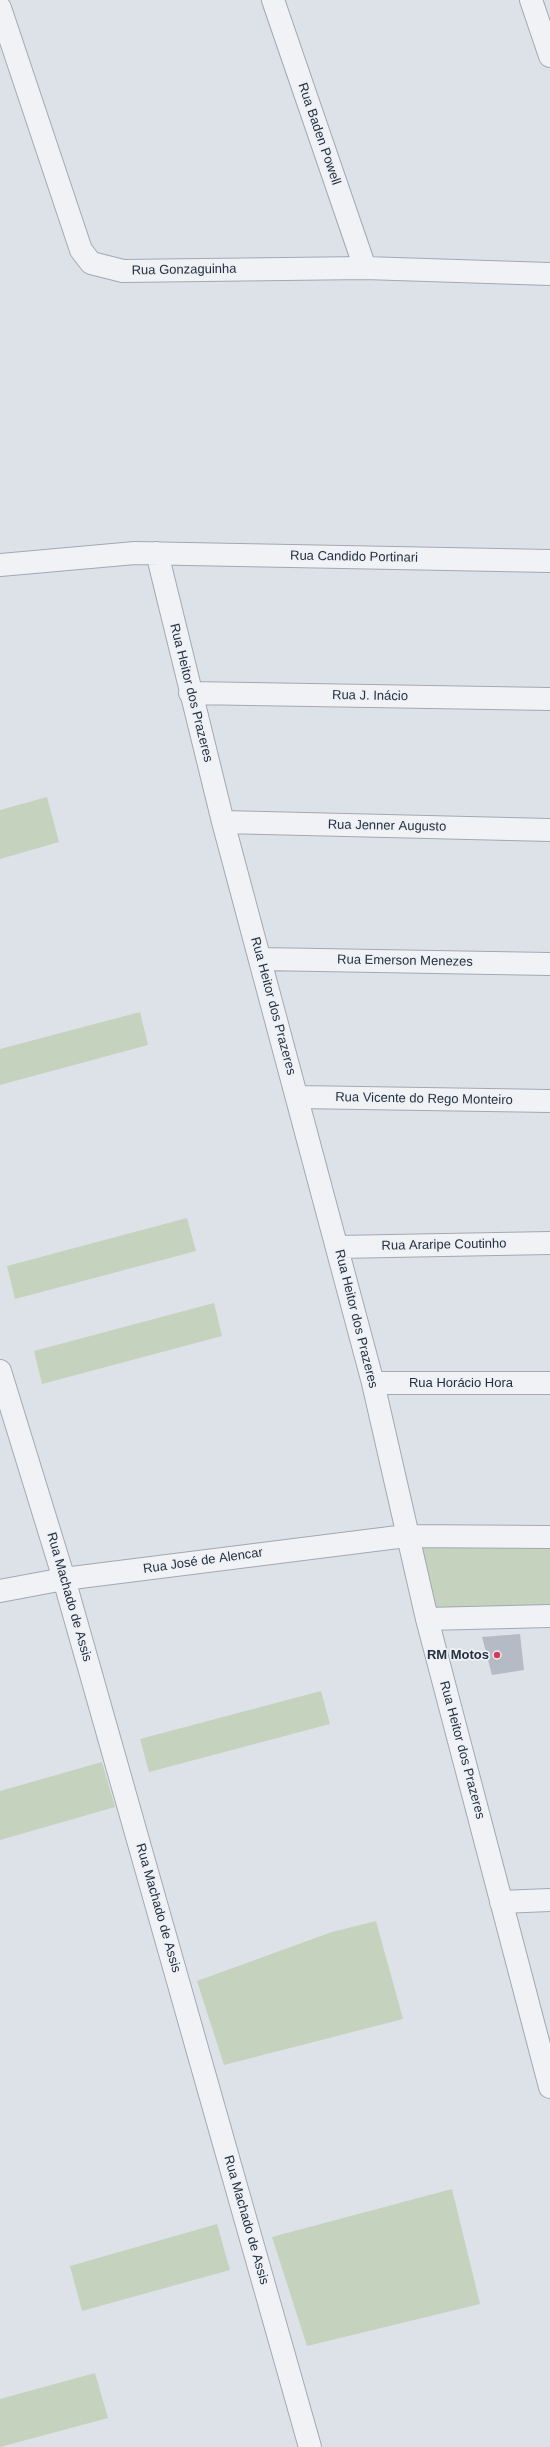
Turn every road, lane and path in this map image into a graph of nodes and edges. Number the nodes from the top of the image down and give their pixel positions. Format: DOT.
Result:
graph roads {
  1 [pos="272,0"];
  2 [pos="531,0"];
  3 [pos="0,8"];
  4 [pos="550,56"];
  5 [pos="365,268"];
  6 [pos="550,274"];
  7 [pos="157,553"];
  8 [pos="550,561"];
  9 [pos="0,565"];
  10 [pos="190,693"];
  11 [pos="550,699"];
  12 [pos="223,822"];
  13 [pos="550,830"];
  14 [pos="261,959"];
  15 [pos="550,964"];
  16 [pos="298,1097"];
  17 [pos="550,1101"];
  18 [pos="550,1243"];
  19 [pos="338,1247"];
  20 [pos="0,1371"];
  21 [pos="373,1383"];
  22 [pos="550,1383"];
  23 [pos="406,1536"];
  24 [pos="550,1537"];
  25 [pos="64,1579"];
  26 [pos="0,1591"];
  27 [pos="550,1616"];
  28 [pos="428,1620"];
  29 [pos="550,1900"];
  30 [pos="501,1902"];
  31 [pos="550,2087"];
  32 [pos="310,2447"];
  1 -- 5 [label="street, Rua Baden Powell"];
  2 -- 4 [label="street"];
  3 -- 5 [label="street, Rua Gonzaguinha"];
  5 -- 6 [label="street, Rua Gonzaguinha"];
  7 -- 8 [label="street, Rua Candido Portinari"];
  7 -- 9 [label="street, Rua Candido Portinari"];
  7 -- 10 [label="street, Rua Heitor dos Prazeres"];
  10 -- 11 [label="street, Rua J. Inácio"];
  10 -- 12 [label="street, Rua Heitor dos Prazeres"];
  12 -- 13 [label="street, Rua Jenner Augusto"];
  12 -- 14 [label="street, Rua Heitor dos Prazeres"];
  14 -- 15 [label="street, Rua Emerson Menezes"];
  14 -- 16 [label="street, Rua Heitor dos Prazeres"];
  16 -- 17 [label="street, Rua Vicente do Rego Monteiro"];
  16 -- 19 [label="street, Rua Heitor dos Prazeres"];
  18 -- 19 [label="street, Rua Araripe Coutinho"];
  19 -- 21 [label="street, Rua Heitor dos Prazeres"];
  20 -- 25 [label="street, Rua Machado de Assis"];
  21 -- 22 [label="street, Rua Horácio Hora"];
  21 -- 23 [label="street, Rua Heitor dos Prazeres"];
  23 -- 24 [label="street, Rua José de Alencar"];
  23 -- 25 [label="street, Rua José de Alencar"];
  23 -- 28 [label="street, Rua Heitor dos Prazeres"];
  25 -- 26 [label="street, Rua José de Alencar"];
  25 -- 32 [label="street, Rua Machado de Assis"];
  27 -- 28 [label="street"];
  28 -- 30 [label="street, Rua Heitor dos Prazeres"];
  29 -- 30 [label="street"];
  30 -- 31 [label="street, Rua Heitor dos Prazeres"];
}
